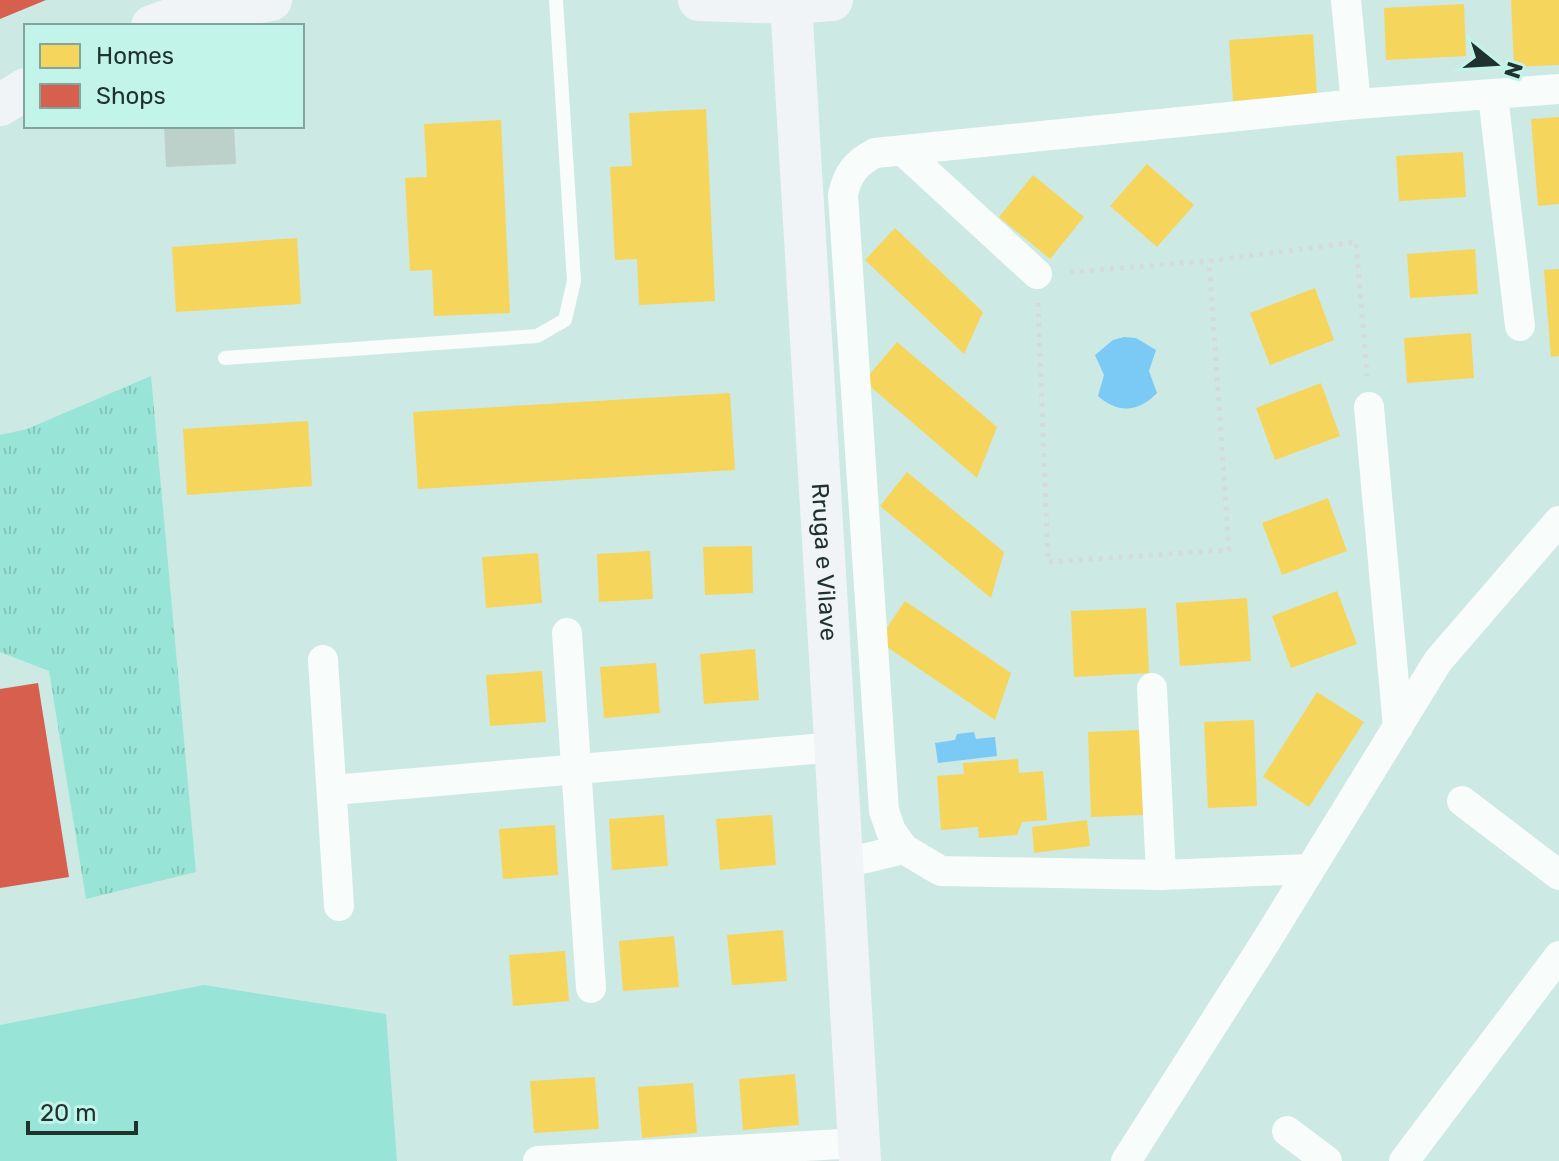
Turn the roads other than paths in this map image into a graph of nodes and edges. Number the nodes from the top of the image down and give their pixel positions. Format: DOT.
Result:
graph roads {
  1 [pos="556,0"];
  2 [pos="699,0"];
  3 [pos="832,0"];
  4 [pos="1346,0"];
  5 [pos="247,1"];
  6 [pos="791,3"];
  7 [pos="160,24"];
  8 [pos="1559,89"];
  9 [pos="24,90"];
  10 [pos="1493,96"];
  11 [pos="1356,104"];
  12 [pos="0,105"];
  13 [pos="902,150"];
  14 [pos="1037,274"];
  15 [pos="1520,326"];
  16 [pos="225,358"];
  17 [pos="1369,407"];
  18 [pos="1559,521"];
  19 [pos="567,633"];
  20 [pos="323,660"];
  21 [pos="1152,688"];
  22 [pos="1398,727"];
  23 [pos="837,747"];
  24 [pos="576,772"];
  25 [pos="333,790"];
  26 [pos="1462,801"];
  27 [pos="904,849"];
  28 [pos="841,864"];
  29 [pos="1310,869"];
  30 [pos="1161,875"];
  31 [pos="1559,875"];
  32 [pos="339,906"];
  33 [pos="1559,956"];
  34 [pos="591,988"];
  35 [pos="1287,1131"];
  36 [pos="860,1152"];
  37 [pos="538,1161"];
  38 [pos="1126,1161"];
  39 [pos="1327,1161"];
  40 [pos="1404,1161"];
  1 -- 16 [label="lane"];
  2 -- 6 [label="street"];
  3 -- 6 [label="street"];
  4 -- 11 [label="street"];
  5 -- 7 [label="street"];
  6 -- 23 [label="street, Rruga e Vilave"];
  8 -- 10 [label="street"];
  9 -- 12 [label="street"];
  10 -- 11 [label="street"];
  10 -- 15 [label="street"];
  11 -- 13 [label="street"];
  13 -- 14 [label="street"];
  13 -- 27 [label="street"];
  17 -- 22 [label="street"];
  18 -- 22 [label="street"];
  19 -- 24 [label="street"];
  20 -- 25 [label="street"];
  21 -- 30 [label="street"];
  22 -- 29 [label="street"];
  23 -- 24 [label="street"];
  23 -- 28 [label="street, Rruga e Vilave"];
  24 -- 25 [label="street"];
  24 -- 34 [label="street"];
  25 -- 32 [label="street"];
  26 -- 31 [label="street"];
  27 -- 28 [label="street"];
  27 -- 30 [label="street"];
  28 -- 36 [label="street, Rruga e Vilave"];
  29 -- 30 [label="street"];
  29 -- 38 [label="street"];
  33 -- 40 [label="street"];
  35 -- 39 [label="street"];
  36 -- 37 [label="street"];
}
